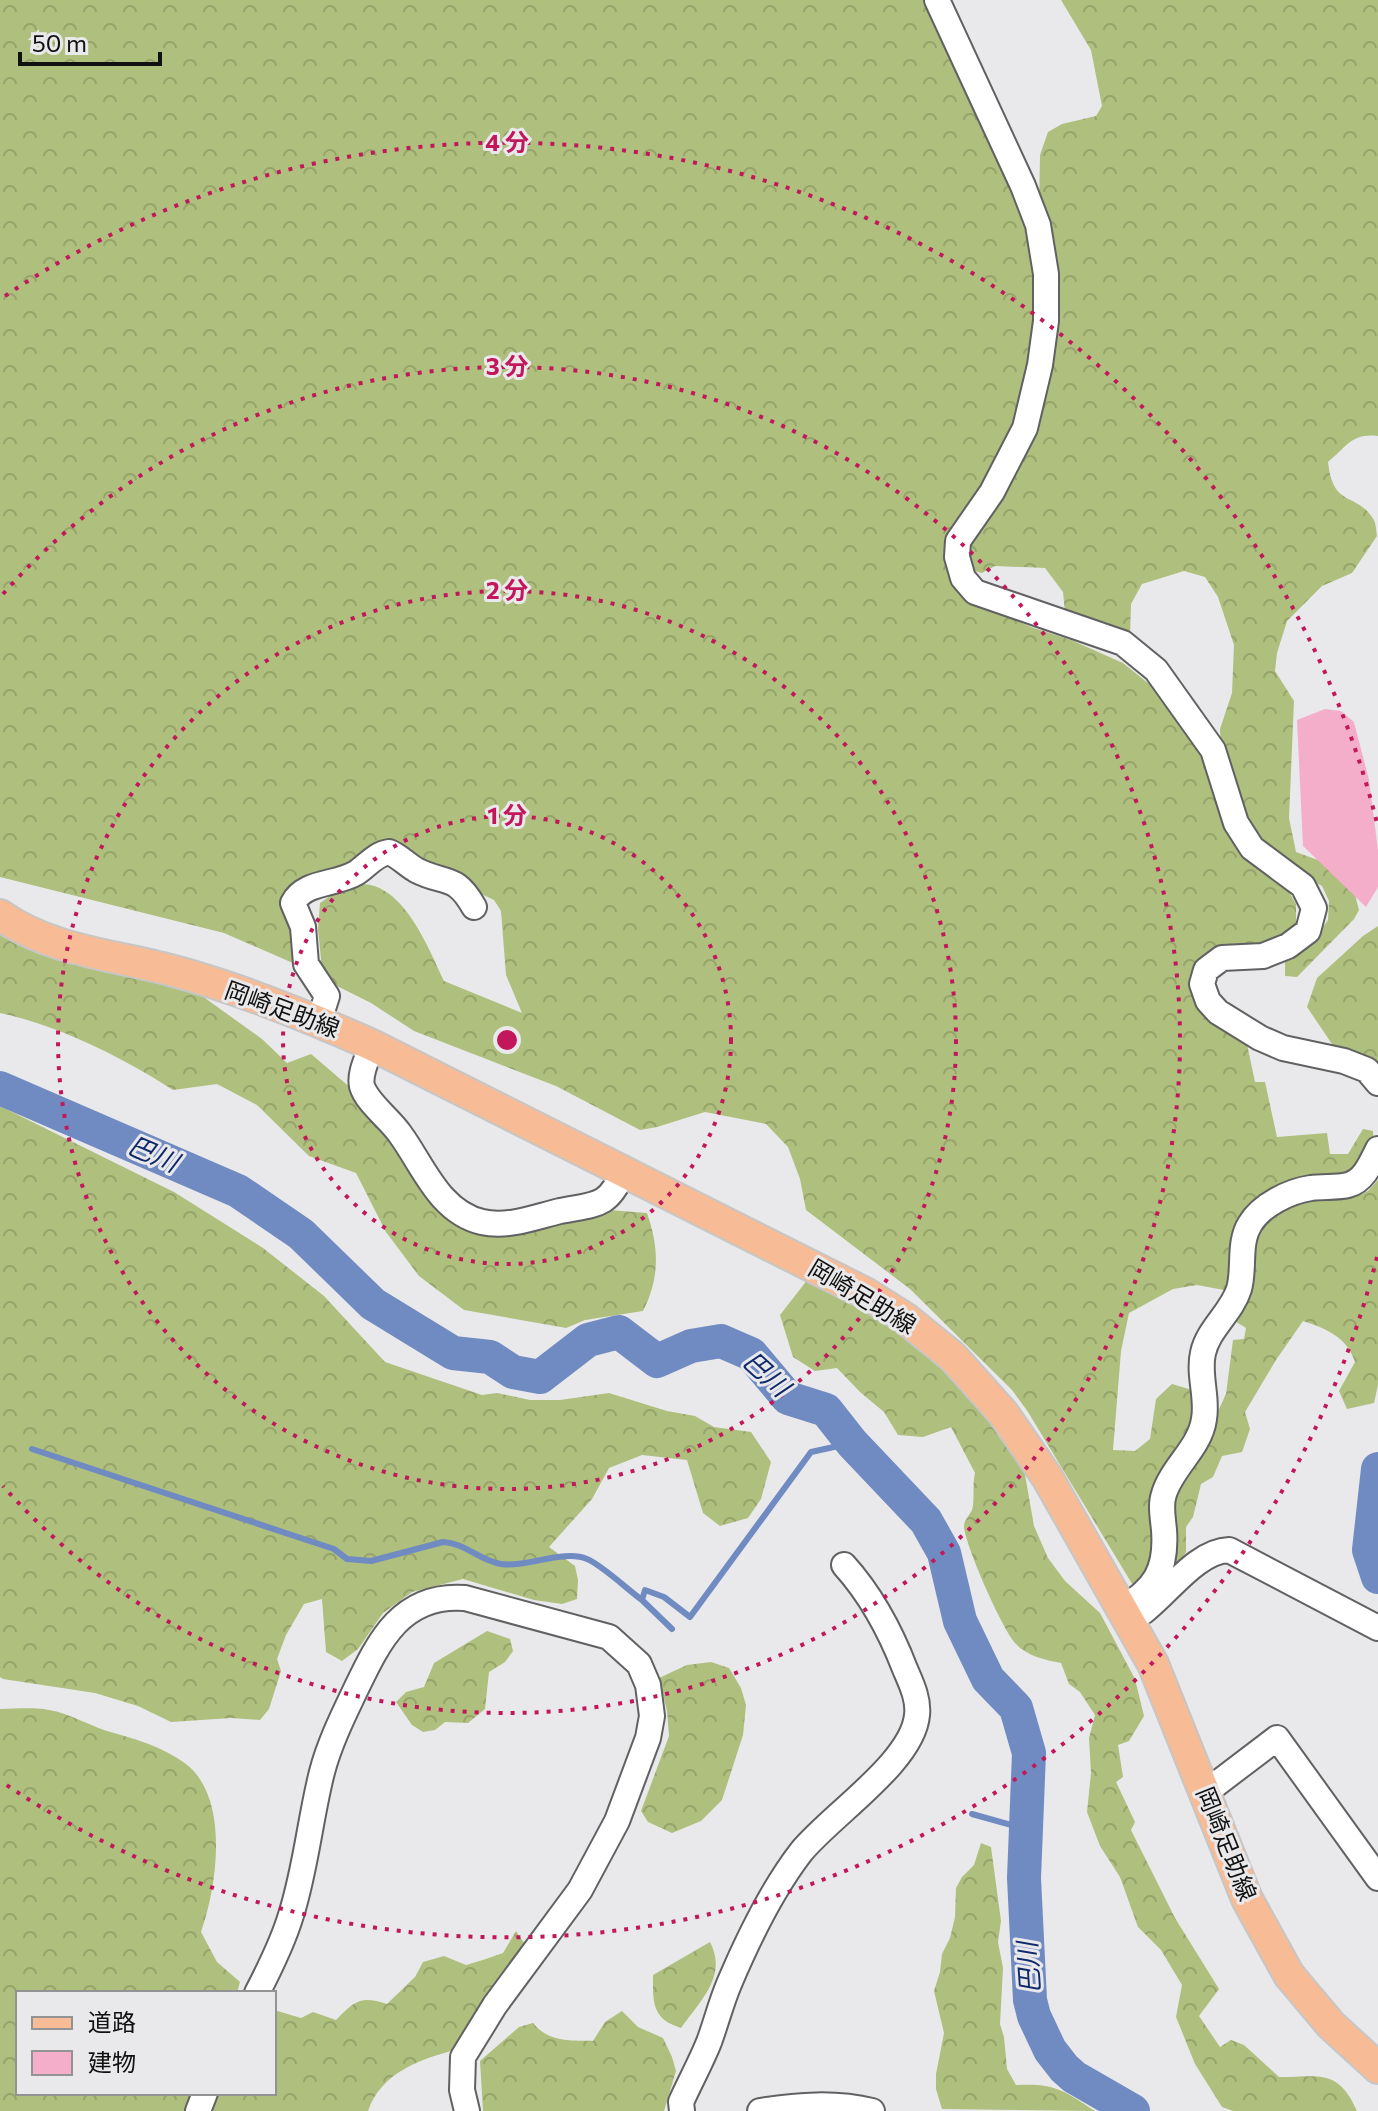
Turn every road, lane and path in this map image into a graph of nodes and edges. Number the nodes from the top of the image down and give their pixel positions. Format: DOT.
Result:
graph roads {
  1 [pos="937,0"];
  2 [pos="474,907"];
  3 [pos="0,915"];
  4 [pos="319,1021"];
  5 [pos="372,1045"];
  6 [pos="1378,1083"];
  7 [pos="1378,1149"];
  8 [pos="623,1172"];
  9 [pos="844,1565"];
  10 [pos="1124,1613"];
  11 [pos="1378,1628"];
  12 [pos="1206,1792"];
  13 [pos="1378,1878"];
  14 [pos="258,1991"];
  15 [pos="1378,2068"];
  16 [pos="467,2111"];
  17 [pos="682,2111"];
  18 [pos="760,2111"];
  19 [pos="872,2111"];
  1 -- 6 [label="street"];
  2 -- 4 [label="street"];
  3 -- 4 [label="main road, 岡崎足助線"];
  4 -- 5 [label="main road, 岡崎足助線"];
  5 -- 8 [label="main road, 岡崎足助線"];
  5 -- 8 [label="street"];
  7 -- 10 [label="street"];
  8 -- 10 [label="main road, 岡崎足助線"];
  9 -- 17 [label="street"];
  10 -- 11 [label="street"];
  10 -- 12 [label="main road, 岡崎足助線"];
  12 -- 13 [label="street"];
  12 -- 15 [label="main road, 岡崎足助線"];
  14 -- 16 [label="street"];
  18 -- 19 [label="street"];
}
